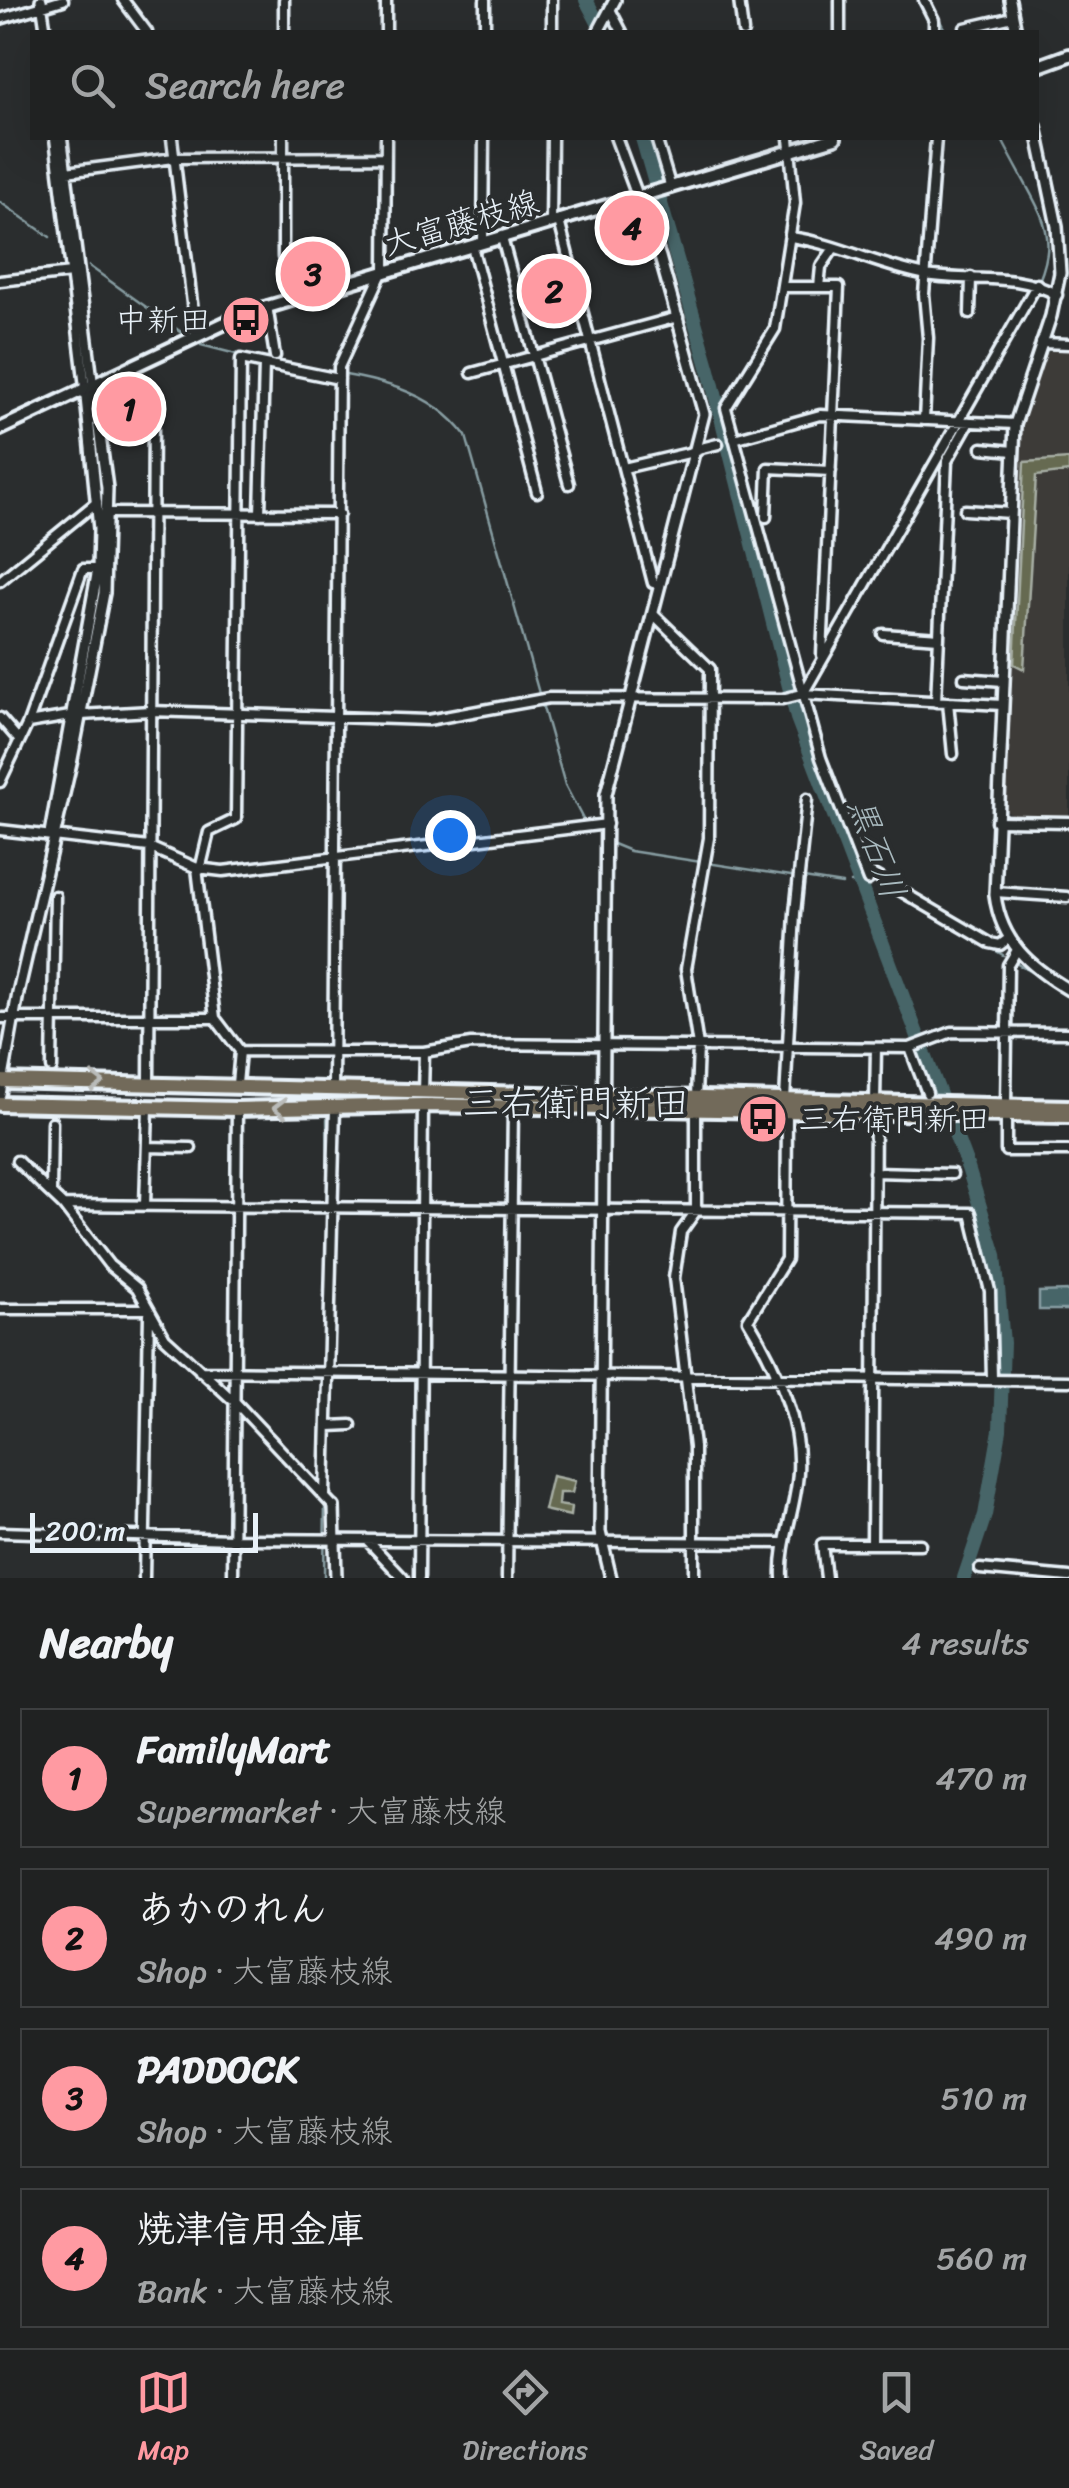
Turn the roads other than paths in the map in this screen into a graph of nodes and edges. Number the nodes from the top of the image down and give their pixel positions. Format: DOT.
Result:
graph roads {
  1 [pos="64,0"];
  2 [pos="123,0"];
  3 [pos="284,0"];
  4 [pos="386,0"];
  5 [pos="485,0"];
  6 [pos="552,0"];
  7 [pos="614,0"];
  8 [pos="740,0"];
  9 [pos="840,0"];
  10 [pos="924,0"];
  11 [pos="1010,0"];
  12 [pos="41,3"];
  13 [pos="611,12"];
  14 [pos="1012,17"];
  15 [pos="0,19"];
  16 [pos="964,28"];
  17 [pos="44,30"];
  18 [pos="146,30"];
  19 [pos="284,30"];
  20 [pos="386,30"];
  21 [pos="485,30"];
  22 [pos="552,30"];
  23 [pos="599,30"];
  24 [pos="621,30"];
  25 [pos="743,30"];
  26 [pos="840,30"];
  27 [pos="934,30"];
  28 [pos="1015,30"];
  29 [pos="1069,56"];
  30 [pos="1039,66"];
  31 [pos="58,140"];
  32 [pos="58,140"];
  33 [pos="172,140"];
  34 [pos="283,140"];
  35 [pos="386,140"];
  36 [pos="484,140"];
  37 [pos="552,140"];
  38 [pos="617,140"];
  39 [pos="657,140"];
  40 [pos="790,140"];
  41 [pos="829,140"];
  42 [pos="936,140"];
  43 [pos="1039,140"];
  44 [pos="792,153"];
  45 [pos="386,157"];
  46 [pos="174,158"];
  47 [pos="283,158"];
  48 [pos="66,172"];
  49 [pos="669,188"];
  50 [pos="642,196"];
  51 [pos="555,222"];
  52 [pos="792,237"];
  53 [pos="502,238"];
  54 [pos="478,245"];
  55 [pos="834,248"];
  56 [pos="383,272"];
  57 [pos="71,273"];
  58 [pos="928,275"];
  59 [pos="971,277"];
  60 [pos="0,281"];
  61 [pos="1040,285"];
  62 [pos="782,287"];
  63 [pos="818,287"];
  64 [pos="1056,295"];
  65 [pos="292,299"];
  66 [pos="267,306"];
  67 [pos="970,314"];
  68 [pos="678,317"];
  69 [pos="196,336"];
  70 [pos="590,340"];
  71 [pos="1041,343"];
  72 [pos="1069,344"];
  73 [pos="275,356"];
  74 [pos="534,356"];
  75 [pos="264,364"];
  76 [pos="503,364"];
  77 [pos="131,367"];
  78 [pos="472,373"];
  79 [pos="339,376"];
  80 [pos="89,386"];
  81 [pos="834,416"];
  82 [pos="924,420"];
  83 [pos="964,422"];
  84 [pos="1015,424"];
  85 [pos="0,429"];
  86 [pos="734,439"];
  87 [pos="718,444"];
  88 [pos="982,448"];
  89 [pos="697,450"];
  90 [pos="1014,451"];
  91 [pos="624,468"];
  92 [pos="831,470"];
  93 [pos="568,484"];
  94 [pos="536,492"];
  95 [pos="97,502"];
  96 [pos="966,510"];
  97 [pos="152,512"];
  98 [pos="109,513"];
  99 [pos="1010,513"];
  100 [pos="240,514"];
  101 [pos="260,514"];
  102 [pos="339,514"];
  103 [pos="766,516"];
  104 [pos="98,569"];
  105 [pos="0,581"];
  106 [pos="660,586"];
  107 [pos="653,614"];
  108 [pos="882,634"];
  109 [pos="939,638"];
  110 [pos="822,661"];
  111 [pos="964,678"];
  112 [pos="1003,681"];
  113 [pos="802,694"];
  114 [pos="630,697"];
  115 [pos="709,698"];
  116 [pos="936,702"];
  117 [pos="948,702"];
  118 [pos="1002,705"];
  119 [pos="151,711"];
  120 [pos="238,712"];
  121 [pos="335,714"];
  122 [pos="75,716"];
  123 [pos="0,718"];
  124 [pos="28,723"];
  125 [pos="19,740"];
  126 [pos="953,754"];
  127 [pos="0,782"];
  128 [pos="807,798"];
  129 [pos="996,820"];
  130 [pos="1069,822"];
  131 [pos="606,824"];
  132 [pos="0,830"];
  133 [pos="51,837"];
  134 [pos="148,847"];
  135 [pos="334,856"];
  136 [pos="198,869"];
  137 [pos="995,892"];
  138 [pos="55,896"];
  139 [pos="1067,896"];
  140 [pos="1008,940"];
  141 [pos="1017,950"];
  142 [pos="1069,990"];
  143 [pos="14,1015"];
  144 [pos="54,1016"];
  145 [pos="149,1016"];
  146 [pos="0,1018"];
  147 [pos="214,1018"];
  148 [pos="1008,1033"];
  149 [pos="1069,1033"];
  150 [pos="606,1044"];
  151 [pos="698,1046"];
  152 [pos="787,1047"];
  153 [pos="876,1048"];
  154 [pos="910,1048"];
  155 [pos="240,1051"];
  156 [pos="330,1051"];
  157 [pos="424,1052"];
  158 [pos="52,1068"];
  159 [pos="0,1081"];
  160 [pos="149,1082"];
  161 [pos="237,1084"];
  162 [pos="333,1088"];
  163 [pos="0,1095"];
  164 [pos="423,1099"];
  165 [pos="932,1103"];
  166 [pos="0,1104"];
  167 [pos="605,1104"];
  168 [pos="696,1105"];
  169 [pos="786,1106"];
  170 [pos="1069,1106"];
  171 [pos="148,1107"];
  172 [pos="875,1107"];
  173 [pos="237,1108"];
  174 [pos="334,1108"];
  175 [pos="512,1108"];
  176 [pos="1006,1110"];
  177 [pos="1069,1116"];
  178 [pos="52,1122"];
  179 [pos="147,1147"];
  180 [pos="192,1148"];
  181 [pos="1069,1151"];
  182 [pos="17,1161"];
  183 [pos="874,1172"];
  184 [pos="952,1174"];
  185 [pos="51,1194"];
  186 [pos="63,1205"];
  187 [pos="145,1205"];
  188 [pos="236,1206"];
  189 [pos="332,1207"];
  190 [pos="422,1208"];
  191 [pos="512,1208"];
  192 [pos="604,1210"];
  193 [pos="696,1211"];
  194 [pos="786,1212"];
  195 [pos="874,1213"];
  196 [pos="0,1309"];
  197 [pos="148,1312"];
  198 [pos="200,1371"];
  199 [pos="235,1371"];
  200 [pos="330,1373"];
  201 [pos="421,1373"];
  202 [pos="508,1374"];
  203 [pos="602,1375"];
  204 [pos="687,1376"];
  205 [pos="781,1378"];
  206 [pos="873,1378"];
  207 [pos="993,1378"];
  208 [pos="1069,1380"];
  209 [pos="236,1403"];
  210 [pos="351,1425"];
  211 [pos="329,1426"];
  212 [pos="325,1496"];
  213 [pos="334,1507"];
  214 [pos="0,1532"];
  215 [pos="144,1534"];
  216 [pos="233,1539"];
  217 [pos="328,1540"];
  218 [pos="367,1540"];
  219 [pos="420,1540"];
  220 [pos="508,1540"];
  221 [pos="602,1541"];
  222 [pos="692,1542"];
  223 [pos="780,1543"];
  224 [pos="872,1544"];
  225 [pos="920,1544"];
  226 [pos="980,1568"];
  227 [pos="1069,1577"];
  228 [pos="144,1578"];
  229 [pos="233,1578"];
  230 [pos="336,1578"];
  231 [pos="403,1578"];
  232 [pos="419,1578"];
  233 [pos="508,1578"];
  234 [pos="611,1578"];
  235 [pos="694,1578"];
  236 [pos="782,1578"];
  237 [pos="826,1578"];
  1 -- 12 [label="street"];
  2 -- 18 [label="street"];
  3 -- 19 [label="street"];
  4 -- 20 [label="street"];
  5 -- 21 [label="street"];
  6 -- 22 [label="street"];
  7 -- 13 [label="street"];
  8 -- 25 [label="street"];
  9 -- 26 [label="street"];
  10 -- 27 [label="street"];
  11 -- 14 [label="street"];
  12 -- 15 [label="street"];
  12 -- 17 [label="street"];
  13 -- 23 [label="street"];
  13 -- 24 [label="street"];
  14 -- 16 [label="street"];
  14 -- 28 [label="street"];
  29 -- 30 [label="main road"];
  31 -- 48 [label="street"];
  32 -- 57 [label="street"];
  33 -- 46 [label="street"];
  34 -- 47 [label="street"];
  35 -- 45 [label="street"];
  36 -- 54 [label="street"];
  37 -- 51 [label="street"];
  38 -- 50 [label="street"];
  39 -- 49 [label="street"];
  40 -- 44 [label="street"];
  41 -- 44 [label="main road, 大富藤枝線"];
  42 -- 58 [label="street"];
  43 -- 64 [label="street"];
  44 -- 49 [label="main road, 大富藤枝線"];
  44 -- 52 [label="street"];
  45 -- 47 [label="street"];
  45 -- 56 [label="street"];
  46 -- 47 [label="street"];
  46 -- 48 [label="street"];
  46 -- 69 [label="street"];
  47 -- 65 [label="street"];
  48 -- 80 [label="street"];
  49 -- 50 [label="main road, 大富藤枝線"];
  50 -- 51 [label="main road, 大富藤枝線"];
  50 -- 68 [label="street"];
  51 -- 53 [label="main road, 大富藤枝線"];
  51 -- 70 [label="street"];
  52 -- 55 [label="street"];
  52 -- 62 [label="street"];
  53 -- 54 [label="main road, 大富藤枝線"];
  53 -- 74 [label="street"];
  54 -- 56 [label="main road, 大富藤枝線"];
  54 -- 76 [label="street"];
  55 -- 58 [label="street"];
  55 -- 63 [label="street"];
  56 -- 65 [label="main road, 大富藤枝線"];
  56 -- 79 [label="street"];
  57 -- 60 [label="street"];
  57 -- 80 [label="street"];
  58 -- 59 [label="street"];
  58 -- 82 [label="street"];
  59 -- 61 [label="street"];
  59 -- 67 [label="street"];
  61 -- 64 [label="street"];
  61 -- 83 [label="street"];
  62 -- 63 [label="street"];
  62 -- 86 [label="street"];
  63 -- 81 [label="street"];
  64 -- 71 [label="street"];
  65 -- 66 [label="main road, 大富藤枝線"];
  66 -- 69 [label="main road, 大富藤枝線"];
  66 -- 73 [label="street"];
  68 -- 70 [label="street"];
  68 -- 89 [label="street"];
  69 -- 77 [label="main road, 大富藤枝線"];
  70 -- 74 [label="street"];
  70 -- 91 [label="street"];
  71 -- 72 [label="street"];
  71 -- 84 [label="street"];
  74 -- 76 [label="street"];
  74 -- 93 [label="street"];
  75 -- 79 [label="street"];
  75 -- 100 [label="street"];
  75 -- 101 [label="street"];
  76 -- 78 [label="street"];
  76 -- 94 [label="street"];
  77 -- 80 [label="main road, 大富藤枝線"];
  77 -- 97 [label="street"];
  79 -- 102 [label="street"];
  80 -- 85 [label="main road, 大富藤枝線"];
  80 -- 95 [label="street"];
  80 -- 98 [label="street"];
  81 -- 82 [label="street"];
  81 -- 86 [label="street"];
  81 -- 92 [label="street"];
  82 -- 83 [label="street"];
  83 -- 84 [label="street"];
  83 -- 109 [label="street"];
  83 -- 110 [label="street"];
  84 -- 90 [label="street"];
  86 -- 113 [label="street"];
  87 -- 89 [label="street"];
  88 -- 90 [label="street"];
  89 -- 91 [label="street"];
  89 -- 106 [label="street"];
  90 -- 99 [label="street"];
  91 -- 106 [label="street"];
  92 -- 103 [label="street"];
  92 -- 110 [label="street"];
  95 -- 104 [label="street"];
  95 -- 105 [label="street"];
  96 -- 99 [label="street"];
  97 -- 98 [label="street"];
  97 -- 100 [label="street"];
  97 -- 119 [label="street"];
  98 -- 122 [label="street"];
  99 -- 112 [label="street"];
  100 -- 101 [label="street"];
  100 -- 120 [label="street"];
  101 -- 102 [label="street"];
  102 -- 121 [label="street"];
  104 -- 122 [label="street"];
  104 -- 124 [label="street"];
  106 -- 107 [label="street"];
  107 -- 114 [label="street"];
  107 -- 115 [label="street"];
  108 -- 109 [label="street"];
  109 -- 116 [label="street"];
  110 -- 113 [label="street"];
  111 -- 112 [label="street"];
  112 -- 118 [label="street"];
  113 -- 115 [label="street"];
  113 -- 116 [label="street"];
  113 -- 140 [label="street"];
  114 -- 115 [label="street"];
  114 -- 121 [label="street"];
  114 -- 131 [label="street"];
  115 -- 151 [label="street"];
  116 -- 117 [label="street"];
  117 -- 118 [label="street"];
  117 -- 126 [label="street"];
  118 -- 129 [label="street"];
  119 -- 120 [label="street"];
  119 -- 122 [label="street"];
  119 -- 134 [label="street"];
  120 -- 121 [label="street"];
  120 -- 136 [label="street"];
  121 -- 135 [label="street"];
  122 -- 124 [label="street"];
  122 -- 133 [label="street"];
  123 -- 125 [label="street"];
  124 -- 125 [label="street"];
  125 -- 127 [label="street"];
  128 -- 152 [label="street"];
  129 -- 130 [label="street"];
  129 -- 137 [label="street"];
  131 -- 135 [label="street"];
  131 -- 150 [label="street"];
  132 -- 133 [label="street"];
  133 -- 134 [label="street"];
  133 -- 143 [label="street"];
  134 -- 136 [label="street"];
  134 -- 145 [label="street"];
  135 -- 136 [label="street"];
  135 -- 156 [label="street"];
  136 -- 147 [label="street"];
  137 -- 139 [label="street"];
  137 -- 140 [label="street"];
  138 -- 144 [label="street"];
  140 -- 141 [label="street"];
  141 -- 142 [label="street"];
  141 -- 148 [label="street"];
  143 -- 144 [label="street"];
  143 -- 146 [label="street"];
  143 -- 159 [label="street"];
  144 -- 145 [label="street"];
  144 -- 158 [label="street"];
  145 -- 147 [label="street"];
  145 -- 160 [label="street"];
  147 -- 155 [label="street"];
  148 -- 149 [label="street"];
  148 -- 154 [label="street"];
  148 -- 176 [label="street"];
  150 -- 151 [label="street"];
  150 -- 157 [label="street"];
  150 -- 167 [label="street"];
  151 -- 152 [label="street"];
  151 -- 168 [label="street"];
  152 -- 153 [label="street"];
  152 -- 169 [label="street"];
  153 -- 154 [label="street"];
  153 -- 172 [label="street"];
  154 -- 165 [label="street"];
  155 -- 156 [label="street"];
  155 -- 161 [label="street"];
  156 -- 157 [label="street"];
  156 -- 162 [label="street"];
  157 -- 164 [label="street"];
  159 -- 160 [label="highway, one-way"];
  159 -- 163 [label="street"];
  160 -- 161 [label="highway"];
  161 -- 162 [label="highway"];
  162 -- 164 [label="highway"];
  164 -- 167 [label="highway"];
  164 -- 174 [label="highway"];
  164 -- 175 [label="highway"];
  164 -- 190 [label="street"];
  165 -- 172 [label="highway"];
  165 -- 176 [label="highway"];
  166 -- 171 [label="highway"];
  167 -- 168 [label="highway"];
  167 -- 175 [label="highway"];
  167 -- 192 [label="street"];
  168 -- 169 [label="highway"];
  168 -- 193 [label="street"];
  169 -- 172 [label="highway"];
  169 -- 194 [label="street"];
  170 -- 176 [label="highway"];
  171 -- 173 [label="highway"];
  171 -- 179 [label="street"];
  172 -- 183 [label="street"];
  174 -- 173 [label="highway, one-way"];
  173 -- 188 [label="street"];
  174 -- 189 [label="street"];
  175 -- 191 [label="street"];
  176 -- 177 [label="highway"];
  176 -- 181 [label="street"];
  178 -- 185 [label="street"];
  179 -- 180 [label="street"];
  179 -- 187 [label="street"];
  182 -- 185 [label="street"];
  183 -- 184 [label="street"];
  183 -- 195 [label="street"];
  185 -- 186 [label="street"];
  186 -- 187 [label="street"];
  186 -- 197 [label="street"];
  187 -- 188 [label="street"];
  188 -- 189 [label="street"];
  188 -- 199 [label="street"];
  189 -- 190 [label="street"];
  189 -- 200 [label="street"];
  190 -- 191 [label="street"];
  190 -- 201 [label="street"];
  191 -- 192 [label="street"];
  191 -- 202 [label="street"];
  192 -- 193 [label="street"];
  192 -- 203 [label="street"];
  193 -- 194 [label="street"];
  193 -- 204 [label="street"];
  194 -- 195 [label="street"];
  194 -- 205 [label="street"];
  195 -- 206 [label="street"];
  195 -- 207 [label="street"];
  196 -- 197 [label="street"];
  197 -- 198 [label="street"];
  197 -- 215 [label="street"];
  198 -- 199 [label="street"];
  198 -- 209 [label="street"];
  199 -- 200 [label="street"];
  199 -- 209 [label="street"];
  200 -- 201 [label="street"];
  200 -- 211 [label="street"];
  201 -- 202 [label="street"];
  201 -- 219 [label="street"];
  202 -- 203 [label="street"];
  202 -- 220 [label="street"];
  203 -- 204 [label="street"];
  203 -- 221 [label="street"];
  204 -- 205 [label="street"];
  204 -- 222 [label="street"];
  205 -- 206 [label="street"];
  205 -- 223 [label="street"];
  206 -- 207 [label="street"];
  206 -- 224 [label="street"];
  207 -- 208 [label="street"];
  209 -- 212 [label="street"];
  209 -- 216 [label="street"];
  210 -- 211 [label="street"];
  211 -- 212 [label="street"];
  212 -- 213 [label="street"];
  213 -- 217 [label="street"];
  214 -- 215 [label="street"];
  215 -- 216 [label="street"];
  215 -- 228 [label="street"];
  216 -- 217 [label="street"];
  216 -- 229 [label="street"];
  217 -- 218 [label="street"];
  217 -- 230 [label="street"];
  218 -- 219 [label="street"];
  218 -- 231 [label="street"];
  219 -- 220 [label="street"];
  219 -- 232 [label="street"];
  220 -- 221 [label="street"];
  220 -- 233 [label="street"];
  221 -- 222 [label="street"];
  221 -- 234 [label="street"];
  222 -- 223 [label="street"];
  222 -- 235 [label="street"];
  223 -- 236 [label="street"];
  224 -- 225 [label="street"];
  224 -- 237 [label="street"];
  226 -- 227 [label="street"];
}
